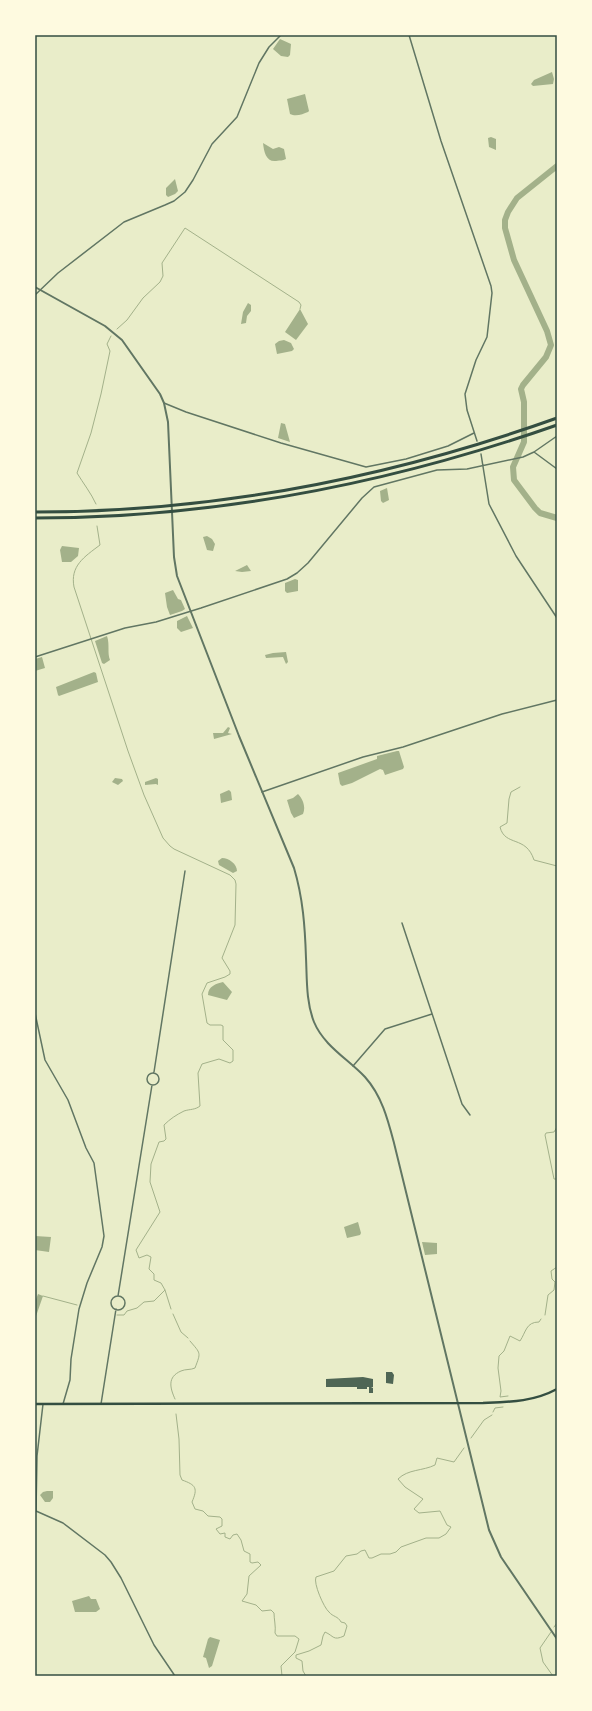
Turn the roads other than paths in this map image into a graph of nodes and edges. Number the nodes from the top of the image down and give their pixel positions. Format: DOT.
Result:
graph roads {
  1 [pos="281,35"];
  2 [pos="408,35"];
  3 [pos="35,287"];
  4 [pos="40,290"];
  5 [pos="35,295"];
  6 [pos="164,403"];
  7 [pos="557,418"];
  8 [pos="557,425"];
  9 [pos="474,433"];
  10 [pos="557,436"];
  11 [pos="477,441"];
  12 [pos="534,452"];
  13 [pos="481,454"];
  14 [pos="484,465"];
  15 [pos="557,469"];
  16 [pos="35,512"];
  17 [pos="35,518"];
  18 [pos="190,611"];
  19 [pos="557,618"];
  20 [pos="35,657"];
  21 [pos="557,700"];
  22 [pos="262,792"];
  23 [pos="185,870"];
  24 [pos="402,923"];
  25 [pos="35,1013"];
  26 [pos="432,1014"];
  27 [pos="353,1066"];
  28 [pos="154,1072"];
  29 [pos="152,1085"];
  30 [pos="470,1115"];
  31 [pos="118,1296"];
  32 [pos="116,1309"];
  33 [pos="557,1389"];
  34 [pos="458,1403"];
  35 [pos="35,1404"];
  36 [pos="43,1404"];
  37 [pos="63,1404"];
  38 [pos="101,1404"];
  39 [pos="557,1639"];
  40 [pos="174,1676"];
  1 -- 4 [label="street"];
  2 -- 9 [label="street"];
  3 -- 4 [label="street"];
  4 -- 5 [label="street"];
  4 -- 6 [label="street"];
  6 -- 9 [label="street"];
  6 -- 18 [label="street"];
  7 -- 16 [label="highway"];
  8 -- 17 [label="highway"];
  9 -- 11 [label="street"];
  10 -- 12 [label="street"];
  12 -- 14 [label="street"];
  12 -- 15 [label="street"];
  13 -- 14 [label="street"];
  14 -- 18 [label="street"];
  14 -- 19 [label="street"];
  18 -- 20 [label="street"];
  18 -- 22 [label="street"];
  21 -- 22 [label="street"];
  22 -- 27 [label="street"];
  23 -- 28 [label="street"];
  24 -- 26 [label="street"];
  25 -- 37 [label="street"];
  26 -- 27 [label="street"];
  26 -- 30 [label="street"];
  27 -- 34 [label="street"];
  28 -- 29 [label="street"];
  28 -- 29 [label="street"];
  29 -- 31 [label="street"];
  31 -- 32 [label="street"];
  31 -- 32 [label="street"];
  32 -- 38 [label="street"];
  33 -- 34 [label="highway"];
  34 -- 38 [label="highway"];
  34 -- 39 [label="street"];
  35 -- 36 [label="highway"];
  36 -- 37 [label="highway"];
  36 -- 40 [label="street"];
  37 -- 38 [label="highway"];
}
